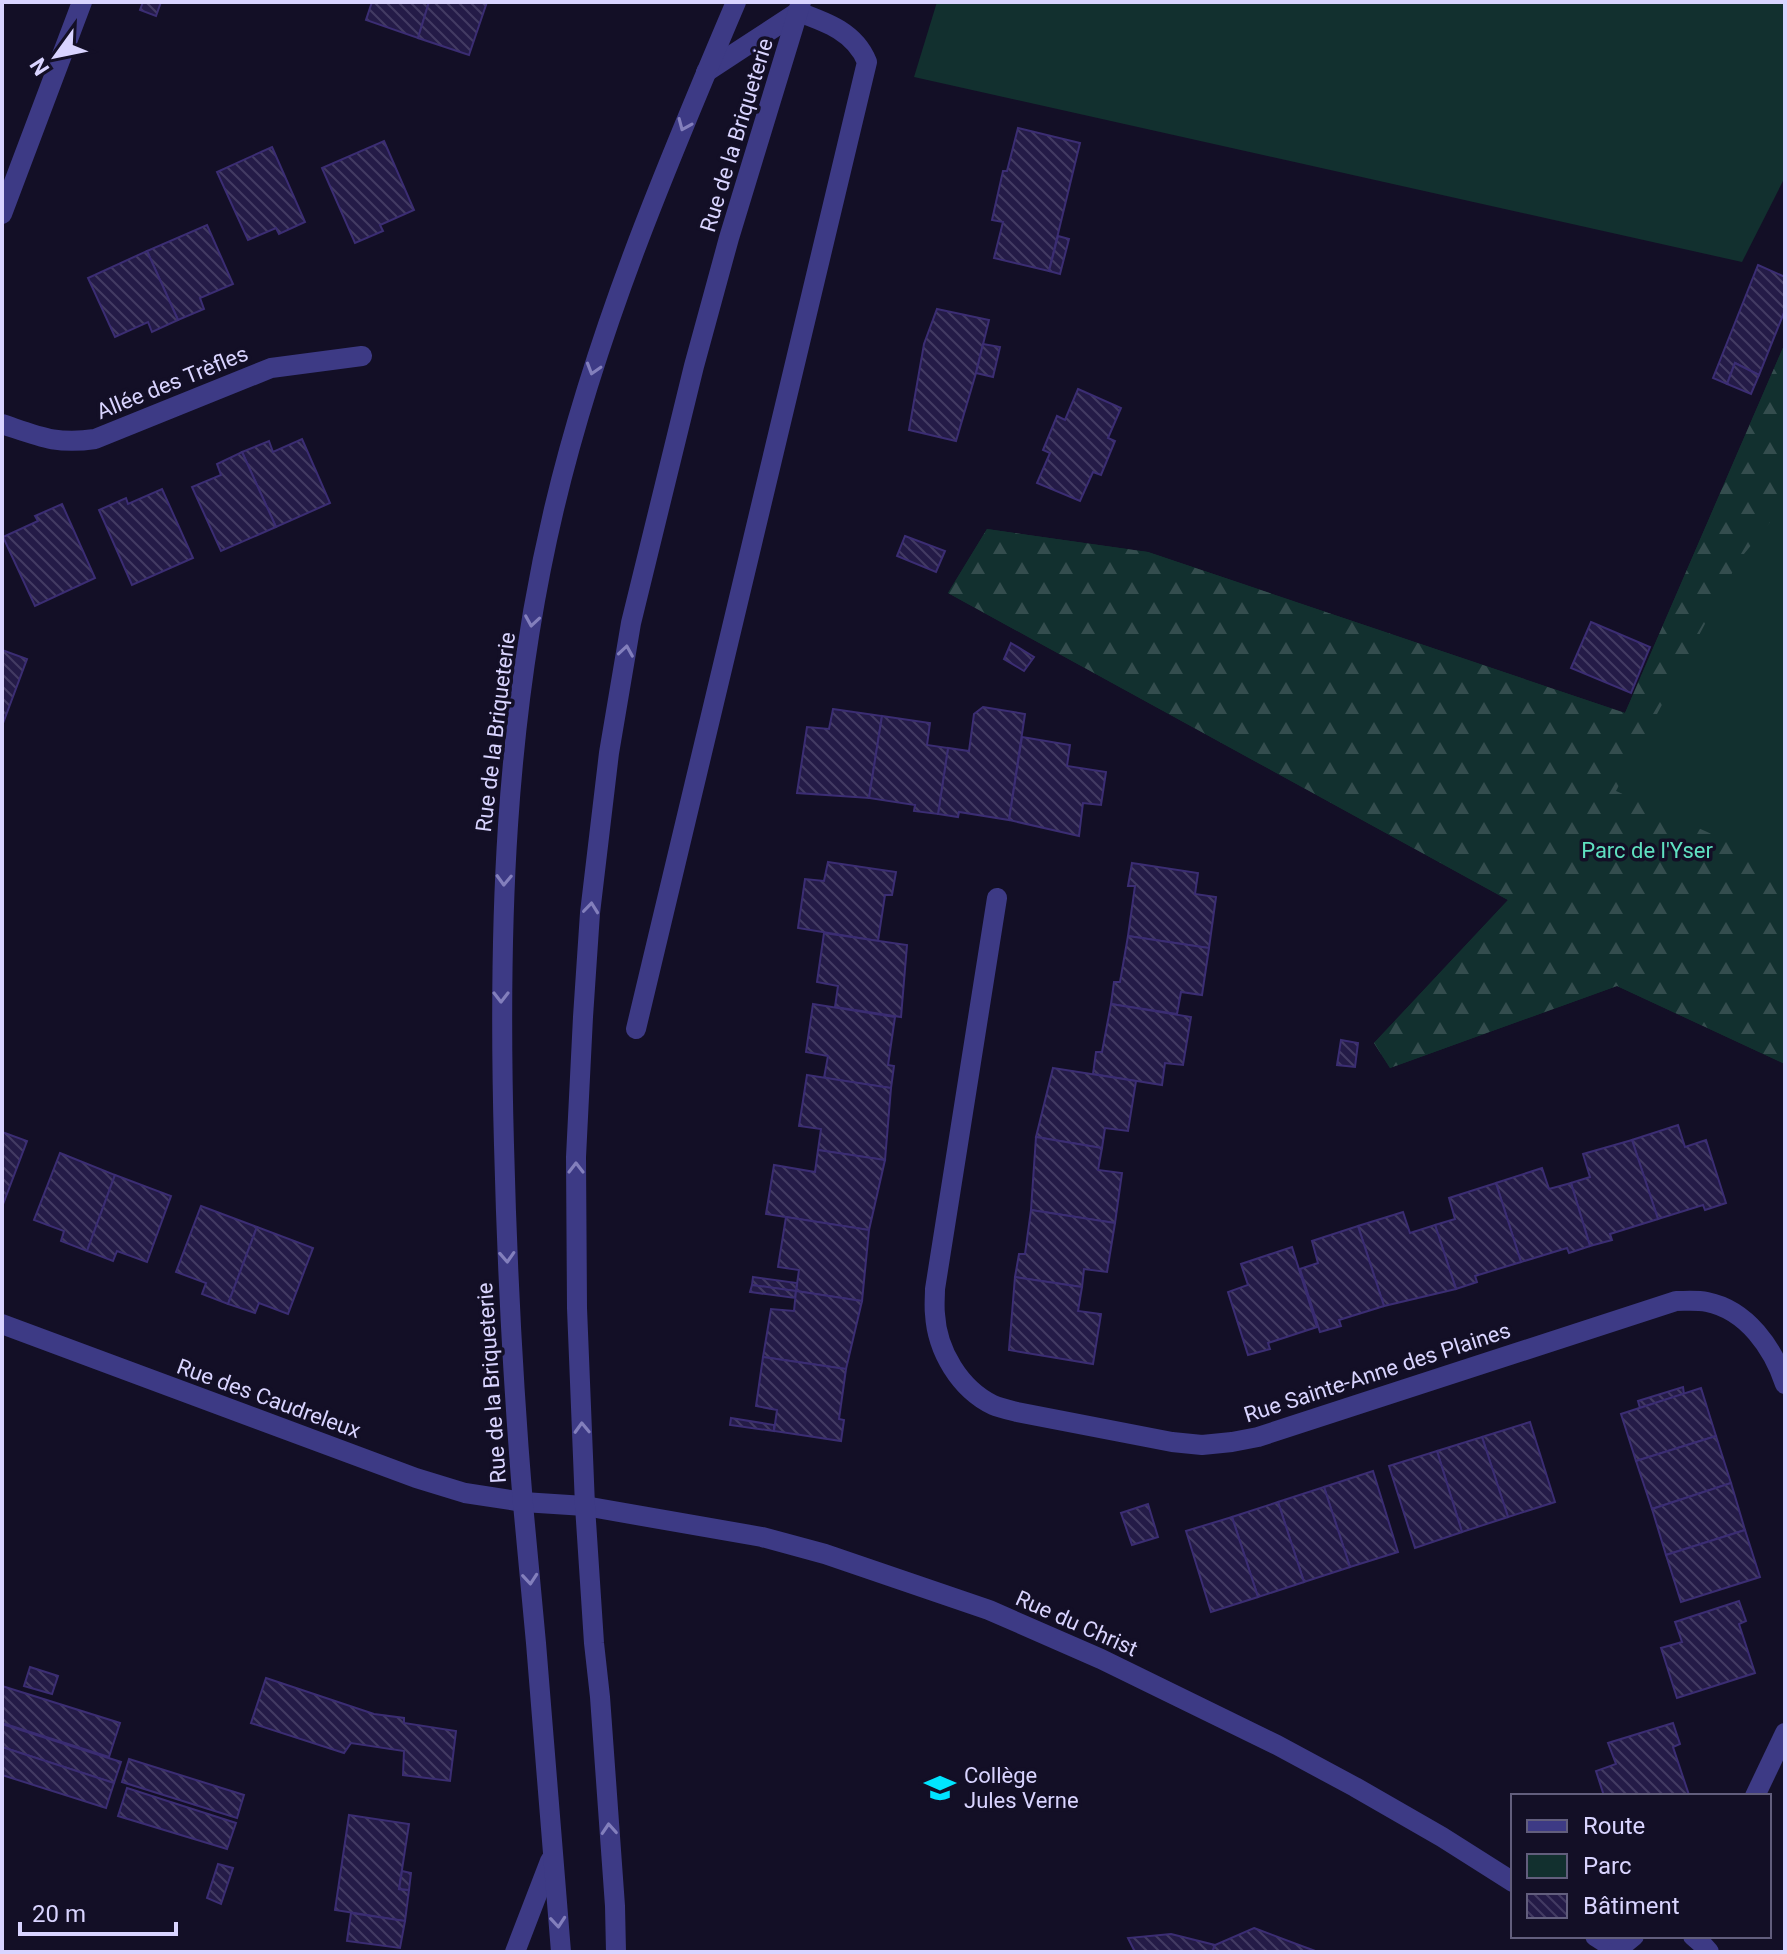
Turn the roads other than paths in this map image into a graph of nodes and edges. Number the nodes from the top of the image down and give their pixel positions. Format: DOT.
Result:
graph roads {
  1 [pos="82,2"];
  2 [pos="736,2"];
  3 [pos="797,5"];
  4 [pos="706,72"];
  5 [pos="2,214"];
  6 [pos="362,356"];
  7 [pos="2,424"];
  8 [pos="997,898"];
  9 [pos="636,1029"];
  10 [pos="2,1324"];
  11 [pos="1785,1384"];
  12 [pos="523,1502"];
  13 [pos="585,1506"];
  14 [pos="1785,1733"];
  15 [pos="1756,1794"];
  16 [pos="553,1853"];
  17 [pos="1511,1881"];
  18 [pos="1598,1938"];
  19 [pos="515,1952"];
  20 [pos="561,1952"];
  21 [pos="616,1952"];
  22 [pos="1618,1952"];
  1 -- 5 [label="street"];
  2 -- 4 [label="street, Rue de la Briqueterie"];
  3 -- 4 [label="street"];
  3 -- 9 [label="street"];
  13 -- 3 [label="street, Rue de la Briqueterie, one-way"];
  4 -- 12 [label="street, Rue de la Briqueterie, one-way"];
  6 -- 7 [label="street, Allée des Trèfles"];
  8 -- 11 [label="street, Rue Sainte-Anne des Plaines"];
  10 -- 12 [label="street, Rue des Caudreleux"];
  12 -- 13 [label="street, Rue des Caudreleux"];
  12 -- 16 [label="street, Rue de la Briqueterie, one-way"];
  13 -- 17 [label="street, Rue du Christ"];
  21 -- 13 [label="street, Rue de la Briqueterie, one-way"];
  14 -- 15 [label="street"];
  16 -- 19 [label="street"];
  16 -- 20 [label="street, Rue de la Briqueterie, one-way"];
  18 -- 22 [label="street"];
}
